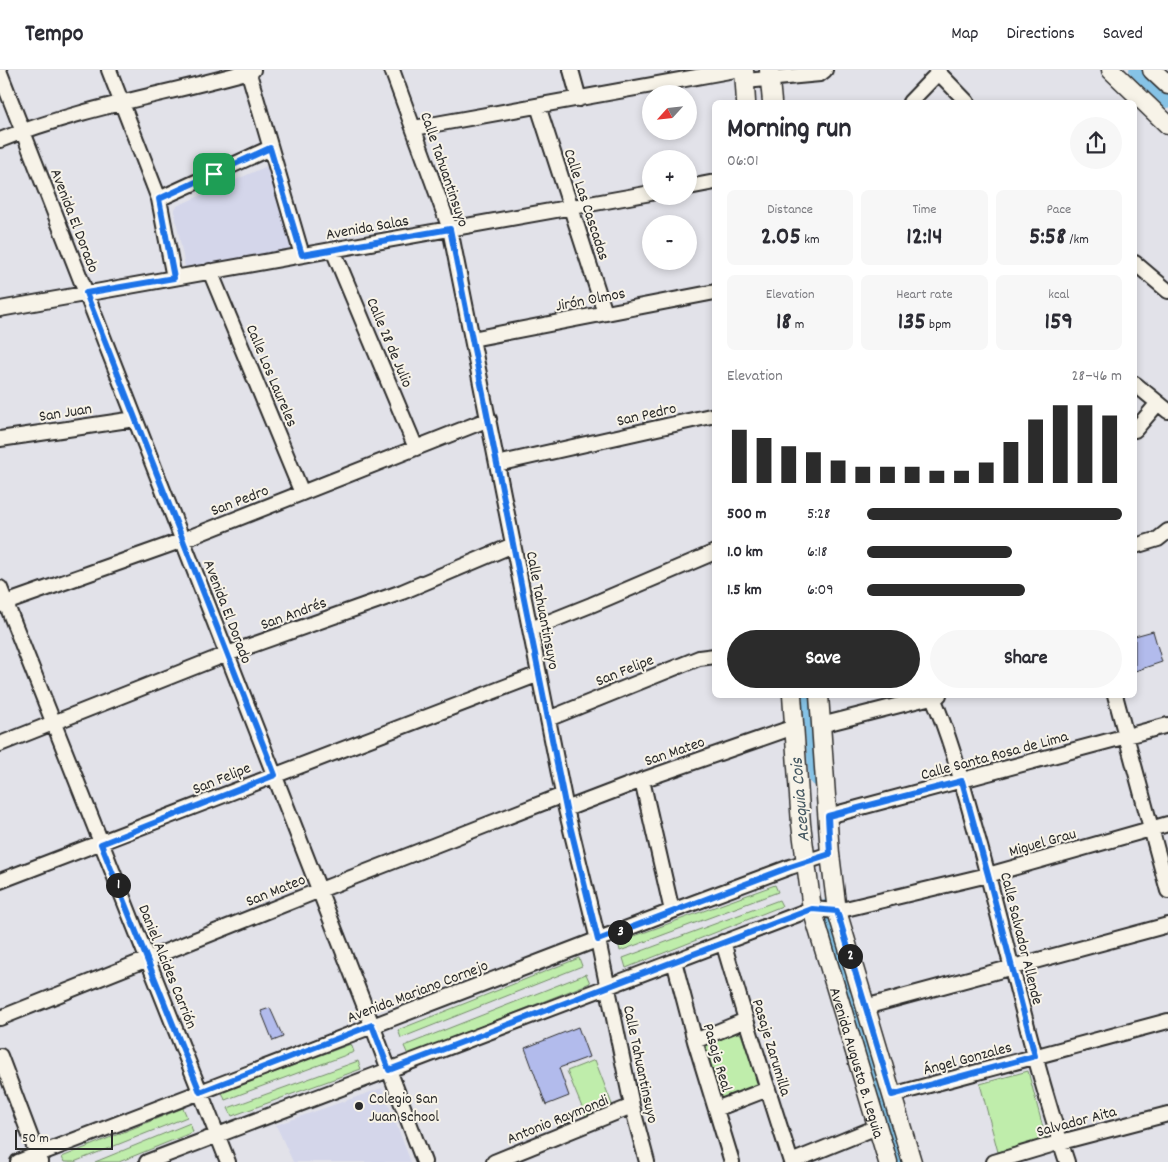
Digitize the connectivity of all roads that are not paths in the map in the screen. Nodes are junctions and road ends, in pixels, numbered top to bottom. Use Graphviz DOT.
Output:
graph roads {
  1 [pos="108,70"];
  2 [pos="250,70"];
  3 [pos="392,70"];
  4 [pos="571,70"];
  5 [pos="825,70"];
  6 [pos="1111,70"];
  7 [pos="1152,70"];
  8 [pos="937,71"];
  9 [pos="0,73"];
  10 [pos="742,75"];
  11 [pos="769,75"];
  12 [pos="1168,85"];
  13 [pos="579,98"];
  14 [pos="746,100"];
  15 [pos="772,100"];
  16 [pos="912,100"];
  17 [pos="966,100"];
  18 [pos="1136,100"];
  19 [pos="1137,101"];
  20 [pos="122,102"];
  21 [pos="538,106"];
  22 [pos="1168,126"];
  23 [pos="414,128"];
  24 [pos="23,130"];
  25 [pos="0,140"];
  26 [pos="270,148"];
  27 [pos="712,182"];
  28 [pos="697,185"];
  29 [pos="642,195"];
  30 [pos="159,199"];
  31 [pos="570,208"];
  32 [pos="450,229"];
  33 [pos="333,250"];
  34 [pos="302,255"];
  35 [pos="1137,270"];
  36 [pos="210,271"];
  37 [pos="174,278"];
  38 [pos="1167,288"];
  39 [pos="86,293"];
  40 [pos="712,293"];
  41 [pos="0,310"];
  42 [pos="605,313"];
  43 [pos="472,339"];
  44 [pos="1137,386"];
  45 [pos="1163,407"];
  46 [pos="712,416"];
  47 [pos="135,418"];
  48 [pos="489,419"];
  49 [pos="1137,428"];
  50 [pos="0,439"];
  51 [pos="416,448"];
  52 [pos="497,464"];
  53 [pos="302,493"];
  54 [pos="1168,531"];
  55 [pos="183,540"];
  56 [pos="513,545"];
  57 [pos="1137,545"];
  58 [pos="712,553"];
  59 [pos="0,588"];
  60 [pos="3,604"];
  61 [pos="530,629"];
  62 [pos="227,654"];
  63 [pos="712,656"];
  64 [pos="539,674"];
  65 [pos="792,698"];
  66 [pos="818,698"];
  67 [pos="927,698"];
  68 [pos="936,698"];
  69 [pos="1116,698"];
  70 [pos="548,719"];
  71 [pos="54,724"];
  72 [pos="821,725"];
  73 [pos="1168,725"];
  74 [pos="794,727"];
  75 [pos="1126,738"];
  76 [pos="0,744"];
  77 [pos="275,775"];
  78 [pos="642,780"];
  79 [pos="962,781"];
  80 [pos="563,795"];
  81 [pos="566,809"];
  82 [pos="828,816"];
  83 [pos="1168,824"];
  84 [pos="1150,828"];
  85 [pos="101,844"];
  86 [pos="830,854"];
  87 [pos="805,862"];
  88 [pos="988,875"];
  89 [pos="0,881"];
  90 [pos="320,890"];
  91 [pos="1168,891"];
  92 [pos="812,909"];
  93 [pos="672,911"];
  94 [pos="836,911"];
  95 [pos="1168,925"];
  96 [pos="598,940"];
  97 [pos="723,942"];
  98 [pos="147,959"];
  99 [pos="674,961"];
  100 [pos="1012,968"];
  101 [pos="607,986"];
  102 [pos="866,1007"];
  103 [pos="0,1018"];
  104 [pos="746,1020"];
  105 [pos="1168,1021"];
  106 [pos="372,1025"];
  107 [pos="695,1041"];
  108 [pos="0,1056"];
  109 [pos="1035,1056"];
  110 [pos="389,1070"];
  111 [pos="768,1089"];
  112 [pos="200,1092"];
  113 [pos="892,1095"];
  114 [pos="632,1106"];
  115 [pos="716,1109"];
  116 [pos="1168,1114"];
  117 [pos="877,1127"];
  118 [pos="217,1134"];
  119 [pos="1060,1142"];
  120 [pos="39,1158"];
  121 [pos="18,1162"];
  122 [pos="147,1162"];
  123 [pos="228,1162"];
  124 [pos="424,1162"];
  125 [pos="494,1162"];
  126 [pos="647,1162"];
  127 [pos="732,1162"];
  128 [pos="791,1162"];
  129 [pos="888,1162"];
  130 [pos="912,1162"];
  131 [pos="994,1162"];
  132 [pos="1067,1162"];
  1 -- 20 [label="street"];
  2 -- 20 [label="street"];
  2 -- 26 [label="street"];
  3 -- 23 [label="street, Calle Tahuantinsuyo"];
  4 -- 13 [label="street"];
  5 -- 11 [label="street"];
  6 -- 18 [label="main road"];
  7 -- 12 [label="main road"];
  8 -- 16 [label="street"];
  8 -- 17 [label="street"];
  9 -- 24 [label="street, Avenida El Dorado"];
  10 -- 11 [label="street"];
  10 -- 13 [label="street"];
  10 -- 14 [label="main road"];
  11 -- 15 [label="main road"];
  13 -- 21 [label="street"];
  19 -- 22 [label="main road"];
  20 -- 24 [label="street"];
  20 -- 30 [label="street"];
  21 -- 23 [label="street"];
  21 -- 31 [label="street, Calle Las Cascadas"];
  23 -- 32 [label="street, Calle Tahuantinsuyo"];
  24 -- 25 [label="street"];
  24 -- 39 [label="street, Avenida El Dorado"];
  26 -- 30 [label="street"];
  26 -- 34 [label="street"];
  27 -- 28 [label="street"];
  29 -- 31 [label="street, Avenida Salas"];
  30 -- 37 [label="street"];
  31 -- 32 [label="street, Avenida Salas"];
  31 -- 42 [label="street, Calle Las Cascadas"];
  32 -- 33 [label="street, Avenida Salas"];
  32 -- 43 [label="street, Calle Tahuantinsuyo"];
  33 -- 34 [label="street, Avenida Salas"];
  33 -- 51 [label="street, Calle 28 de Julio"];
  34 -- 36 [label="street, Avenida Salas"];
  35 -- 38 [label="street"];
  36 -- 37 [label="street, Avenida Salas"];
  36 -- 53 [label="street, Calle Los Laureles"];
  37 -- 39 [label="street, Avenida Salas"];
  39 -- 41 [label="street, Avenida Salas"];
  39 -- 47 [label="street, Avenida El Dorado"];
  40 -- 42 [label="street, Jirón Olmos"];
  42 -- 43 [label="street, Jirón Olmos"];
  43 -- 48 [label="street, Calle Tahuantinsuyo"];
  44 -- 45 [label="street"];
  45 -- 49 [label="street"];
  46 -- 52 [label="street, San Pedro"];
  47 -- 50 [label="street, San Juan"];
  47 -- 55 [label="street, Avenida El Dorado"];
  48 -- 51 [label="street, San Pedro"];
  48 -- 52 [label="street, Calle Tahuantinsuyo"];
  51 -- 53 [label="street, San Pedro"];
  52 -- 56 [label="street, Calle Tahuantinsuyo"];
  53 -- 55 [label="street, San Pedro"];
  54 -- 57 [label="street"];
  55 -- 60 [label="street, San Pedro"];
  55 -- 62 [label="street, Avenida El Dorado"];
  56 -- 61 [label="street, Calle Tahuantinsuyo"];
  56 -- 62 [label="street, San Andrés"];
  58 -- 61 [label="street"];
  59 -- 60 [label="street, Daniel Alcides Carrión"];
  60 -- 71 [label="street, Daniel Alcides Carrión"];
  61 -- 64 [label="street, Calle Tahuantinsuyo"];
  62 -- 71 [label="street, San Andrés"];
  62 -- 77 [label="street, Avenida El Dorado"];
  63 -- 70 [label="street, San Felipe"];
  64 -- 70 [label="street, Calle Tahuantinsuyo"];
  64 -- 77 [label="street, San Felipe"];
  65 -- 74 [label="main road, Avenida Augusto B. Leguia"];
  66 -- 72 [label="main road, Avenida Augusto B. Leguia"];
  67 -- 72 [label="street"];
  68 -- 79 [label="street, Calle Salvador Allende"];
  69 -- 75 [label="street"];
  70 -- 80 [label="street, Calle Tahuantinsuyo"];
  71 -- 76 [label="street, San Andrés"];
  71 -- 85 [label="street, Daniel Alcides Carrión"];
  72 -- 82 [label="main road, Avenida Augusto B. Leguia"];
  73 -- 75 [label="street, Calle Santa Rosa de Lima"];
  74 -- 78 [label="street, San Mateo"];
  74 -- 87 [label="main road, Avenida Augusto B. Leguia"];
  75 -- 79 [label="street, Calle Santa Rosa de Lima"];
  75 -- 84 [label="street"];
  77 -- 85 [label="street, San Felipe"];
  77 -- 90 [label="street, Avenida El Dorado"];
  78 -- 81 [label="street, San Mateo"];
  78 -- 93 [label="street"];
  79 -- 82 [label="street, Calle Santa Rosa de Lima"];
  79 -- 88 [label="street, Calle Salvador Allende"];
  80 -- 81 [label="street, Calle Tahuantinsuyo"];
  80 -- 90 [label="street, San Mateo"];
  81 -- 96 [label="street, Calle Tahuantinsuyo"];
  82 -- 86 [label="main road, Avenida Augusto B. Leguia"];
  83 -- 84 [label="street, Miguel Grau"];
  84 -- 88 [label="street, Miguel Grau"];
  84 -- 91 [label="street"];
  85 -- 89 [label="street, San Felipe"];
  85 -- 98 [label="street, Daniel Alcides Carrión"];
  86 -- 87 [label="street, Avenida Mariano Cornejo"];
  86 -- 94 [label="main road, Avenida Augusto B. Leguia"];
  87 -- 92 [label="main road, Avenida Augusto B. Leguia"];
  87 -- 93 [label="street, Avenida Mariano Cornejo"];
  88 -- 94 [label="street, Miguel Grau"];
  88 -- 100 [label="street, Calle Salvador Allende"];
  90 -- 98 [label="street, San Mateo"];
  90 -- 106 [label="street, Avenida El Dorado"];
  92 -- 94 [label="street"];
  92 -- 97 [label="street"];
  92 -- 117 [label="main road, Avenida Augusto B. Leguia"];
  93 -- 96 [label="street, Avenida Mariano Cornejo"];
  94 -- 102 [label="main road, Avenida Augusto B. Leguia"];
  95 -- 100 [label="street"];
  96 -- 101 [label="street, Calle Tahuantinsuyo"];
  96 -- 106 [label="street, Avenida Mariano Cornejo"];
  97 -- 99 [label="street"];
  97 -- 104 [label="street, Pasaje Zarumilla"];
  98 -- 103 [label="street, San Mateo"];
  98 -- 112 [label="street, Daniel Alcides Carrión"];
  99 -- 101 [label="street"];
  99 -- 107 [label="street, Pasaje Real"];
  100 -- 102 [label="street"];
  100 -- 109 [label="street, Calle Salvador Allende"];
  101 -- 110 [label="street"];
  101 -- 114 [label="street, Calle Tahuantinsuyo"];
  102 -- 113 [label="main road, Avenida Augusto B. Leguia"];
  104 -- 107 [label="street"];
  104 -- 111 [label="street, Pasaje Zarumilla"];
  105 -- 109 [label="street, Ángel Gonzales"];
  106 -- 110 [label="street, Avenida El Dorado"];
  106 -- 112 [label="street, Avenida Mariano Cornejo"];
  107 -- 115 [label="street, Pasaje Real"];
  108 -- 120 [label="street"];
  109 -- 113 [label="street, Ángel Gonzales"];
  109 -- 119 [label="street, Calle Salvador Allende"];
  110 -- 118 [label="street"];
  110 -- 124 [label="street, Avenida El Dorado"];
  111 -- 115 [label="street"];
  111 -- 128 [label="street, Pasaje Zarumilla"];
  112 -- 118 [label="street, Daniel Alcides Carrión"];
  112 -- 120 [label="street, Avenida Mariano Cornejo"];
  113 -- 130 [label="main road, Avenida Augusto B. Leguia"];
  114 -- 125 [label="street, Antonio Raymondi"];
  114 -- 126 [label="street, Calle Tahuantinsuyo"];
  115 -- 127 [label="street, Pasaje Real"];
  116 -- 119 [label="street, Salvador Aita"];
  117 -- 128 [label="street"];
  117 -- 129 [label="main road, Avenida Augusto B. Leguia"];
  118 -- 122 [label="street"];
  118 -- 123 [label="street, Daniel Alcides Carrión"];
  119 -- 131 [label="street, Salvador Aita"];
  119 -- 132 [label="street, Calle Salvador Allende"];
  120 -- 121 [label="street, Avenida Mariano Cornejo"];
}
